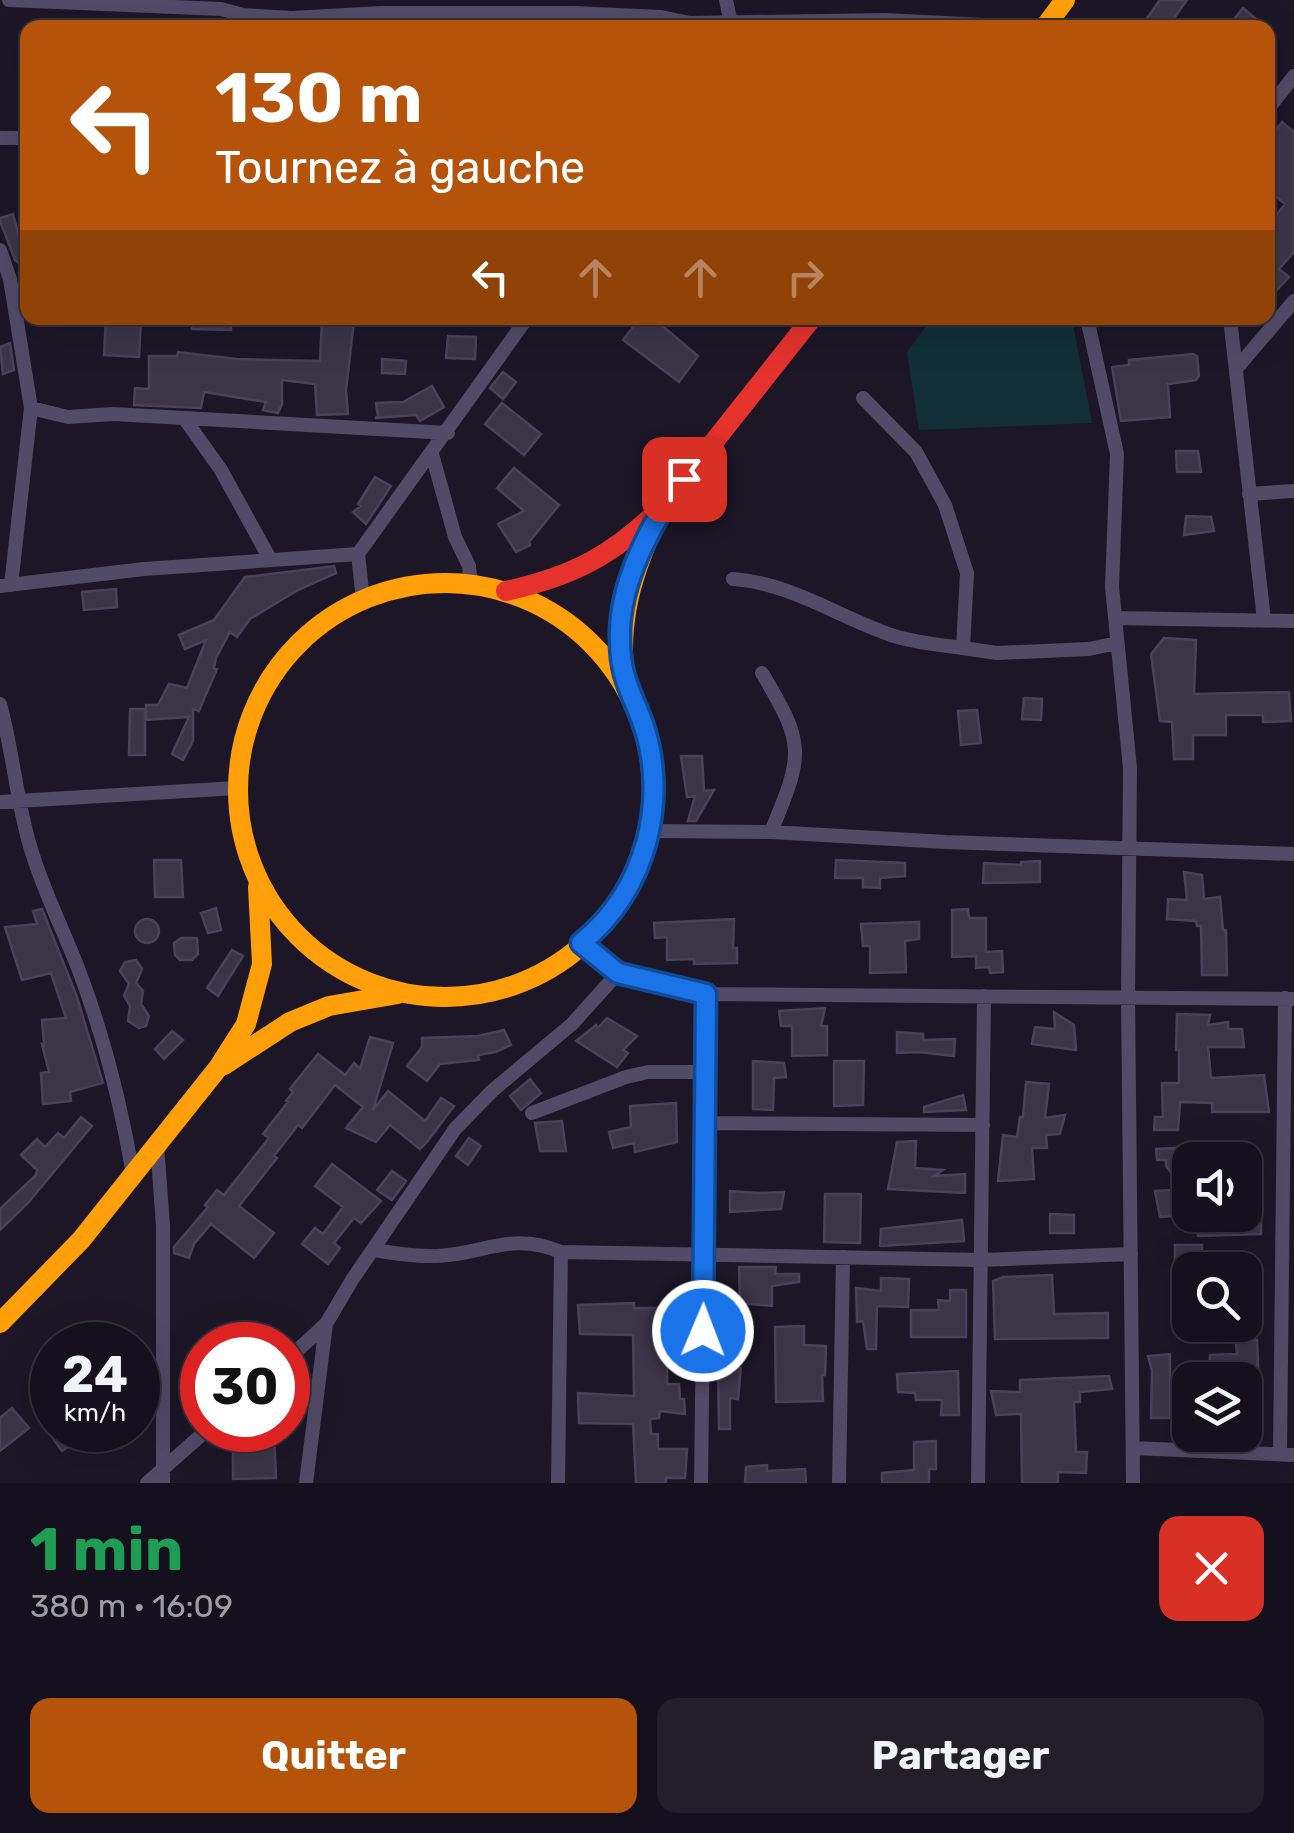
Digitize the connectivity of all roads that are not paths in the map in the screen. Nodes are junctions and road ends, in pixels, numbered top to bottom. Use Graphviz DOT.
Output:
graph roads {
  1 [pos="9,0"];
  2 [pos="1065,0"];
  3 [pos="573,6"];
  4 [pos="242,14"];
  5 [pos="676,20"];
  6 [pos="1049,20"];
  7 [pos="1294,76"];
  8 [pos="1275,100"];
  9 [pos="0,250"];
  10 [pos="10,279"];
  11 [pos="20,280"];
  12 [pos="1294,301"];
  13 [pos="1275,323"];
  14 [pos="522,325"];
  15 [pos="806,325"];
  16 [pos="1089,325"];
  17 [pos="1231,325"];
  18 [pos="1274,325"];
  19 [pos="1236,369"];
  20 [pos="863,398"];
  21 [pos="30,408"];
  22 [pos="184,418"];
  23 [pos="448,433"];
  24 [pos="432,454"];
  25 [pos="1294,491"];
  26 [pos="1249,494"];
  27 [pos="663,506"];
  28 [pos="358,554"];
  29 [pos="270,560"];
  30 [pos="733,579"];
  31 [pos="471,585"];
  32 [pos="6,586"];
  33 [pos="504,592"];
  34 [pos="364,600"];
  35 [pos="1115,618"];
  36 [pos="1264,620"];
  37 [pos="1294,621"];
  38 [pos="1117,642"];
  39 [pos="964,648"];
  40 [pos="762,673"];
  41 [pos="626,687"];
  42 [pos="0,704"];
  43 [pos="237,788"];
  44 [pos="0,802"];
  45 [pos="19,803"];
  46 [pos="650,831"];
  47 [pos="771,832"];
  48 [pos="1130,849"];
  49 [pos="1294,854"];
  50 [pos="258,880"];
  51 [pos="581,943"];
  52 [pos="618,973"];
  53 [pos="404,993"];
  54 [pos="706,994"];
  55 [pos="984,996"];
  56 [pos="1128,997"];
  57 [pos="1290,998"];
  58 [pos="218,1068"];
  59 [pos="706,1072"];
  60 [pos="532,1113"];
  61 [pos="705,1123"];
  62 [pos="982,1125"];
  63 [pos="1288,1130"];
  64 [pos="157,1143"];
  65 [pos="133,1175"];
  66 [pos="373,1250"];
  67 [pos="561,1252"];
  68 [pos="1131,1254"];
  69 [pos="704,1255"];
  70 [pos="843,1258"];
  71 [pos="981,1260"];
  72 [pos="0,1323"];
  73 [pos="326,1324"];
  74 [pos="310,1338"];
  75 [pos="1133,1448"];
  76 [pos="186,1452"];
  77 [pos="1287,1453"];
  78 [pos="164,1476"];
  79 [pos="147,1483"];
  80 [pos="306,1483"];
  81 [pos="558,1483"];
  82 [pos="700,1483"];
  83 [pos="839,1483"];
  84 [pos="978,1483"];
  85 [pos="1132,1483"];
  1 -- 4 [label="street"];
  2 -- 6 [label="street"];
  3 -- 4 [label="street"];
  3 -- 5 [label="street"];
  7 -- 8 [label="street"];
  9 -- 10 [label="street"];
  10 -- 11 [label="street"];
  10 -- 21 [label="street"];
  12 -- 13 [label="street"];
  14 -- 23 [label="street"];
  15 -- 27 [label="street"];
  16 -- 35 [label="street"];
  17 -- 19 [label="street"];
  18 -- 19 [label="street"];
  19 -- 26 [label="street"];
  20 -- 39 [label="street"];
  21 -- 22 [label="street"];
  21 -- 32 [label="street"];
  22 -- 23 [label="street"];
  22 -- 29 [label="street"];
  23 -- 24 [label="street"];
  24 -- 28 [label="street"];
  24 -- 31 [label="street"];
  25 -- 26 [label="street"];
  26 -- 36 [label="street"];
  27 -- 33 [label="street"];
  27 -- 41 [label="street"];
  28 -- 29 [label="street"];
  28 -- 34 [label="street"];
  29 -- 32 [label="street"];
  30 -- 39 [label="street"];
  31 -- 33 [label="street"];
  31 -- 34 [label="street"];
  33 -- 41 [label="street"];
  34 -- 43 [label="street"];
  35 -- 36 [label="street"];
  35 -- 38 [label="street"];
  36 -- 37 [label="street"];
  38 -- 39 [label="street"];
  38 -- 48 [label="street"];
  40 -- 47 [label="street"];
  41 -- 46 [label="street"];
  42 -- 45 [label="street"];
  43 -- 45 [label="street"];
  43 -- 50 [label="street"];
  44 -- 45 [label="street"];
  45 -- 65 [label="street"];
  46 -- 47 [label="street"];
  46 -- 51 [label="street"];
  47 -- 48 [label="street"];
  48 -- 49 [label="street"];
  48 -- 56 [label="street"];
  50 -- 53 [label="street"];
  50 -- 58 [label="street"];
  51 -- 52 [label="street"];
  51 -- 53 [label="street"];
  52 -- 54 [label="street"];
  52 -- 66 [label="street"];
  53 -- 58 [label="street"];
  54 -- 55 [label="street"];
  54 -- 59 [label="street"];
  55 -- 56 [label="street"];
  55 -- 62 [label="street"];
  56 -- 57 [label="street"];
  56 -- 68 [label="street"];
  57 -- 63 [label="street"];
  58 -- 64 [label="street"];
  59 -- 60 [label="street"];
  59 -- 61 [label="street"];
  61 -- 62 [label="street"];
  61 -- 69 [label="street"];
  62 -- 71 [label="street"];
  63 -- 77 [label="street"];
  64 -- 65 [label="street"];
  64 -- 78 [label="street"];
  65 -- 72 [label="street"];
  66 -- 67 [label="street"];
  66 -- 73 [label="street"];
  67 -- 69 [label="street"];
  67 -- 81 [label="street"];
  68 -- 71 [label="street"];
  68 -- 75 [label="street"];
  69 -- 70 [label="street"];
  69 -- 82 [label="street"];
  70 -- 71 [label="street"];
  70 -- 83 [label="street"];
  71 -- 84 [label="street"];
  73 -- 74 [label="street"];
  73 -- 80 [label="street"];
  75 -- 77 [label="street"];
  75 -- 85 [label="street"];
  76 -- 78 [label="street"];
  78 -- 79 [label="street"];
}
